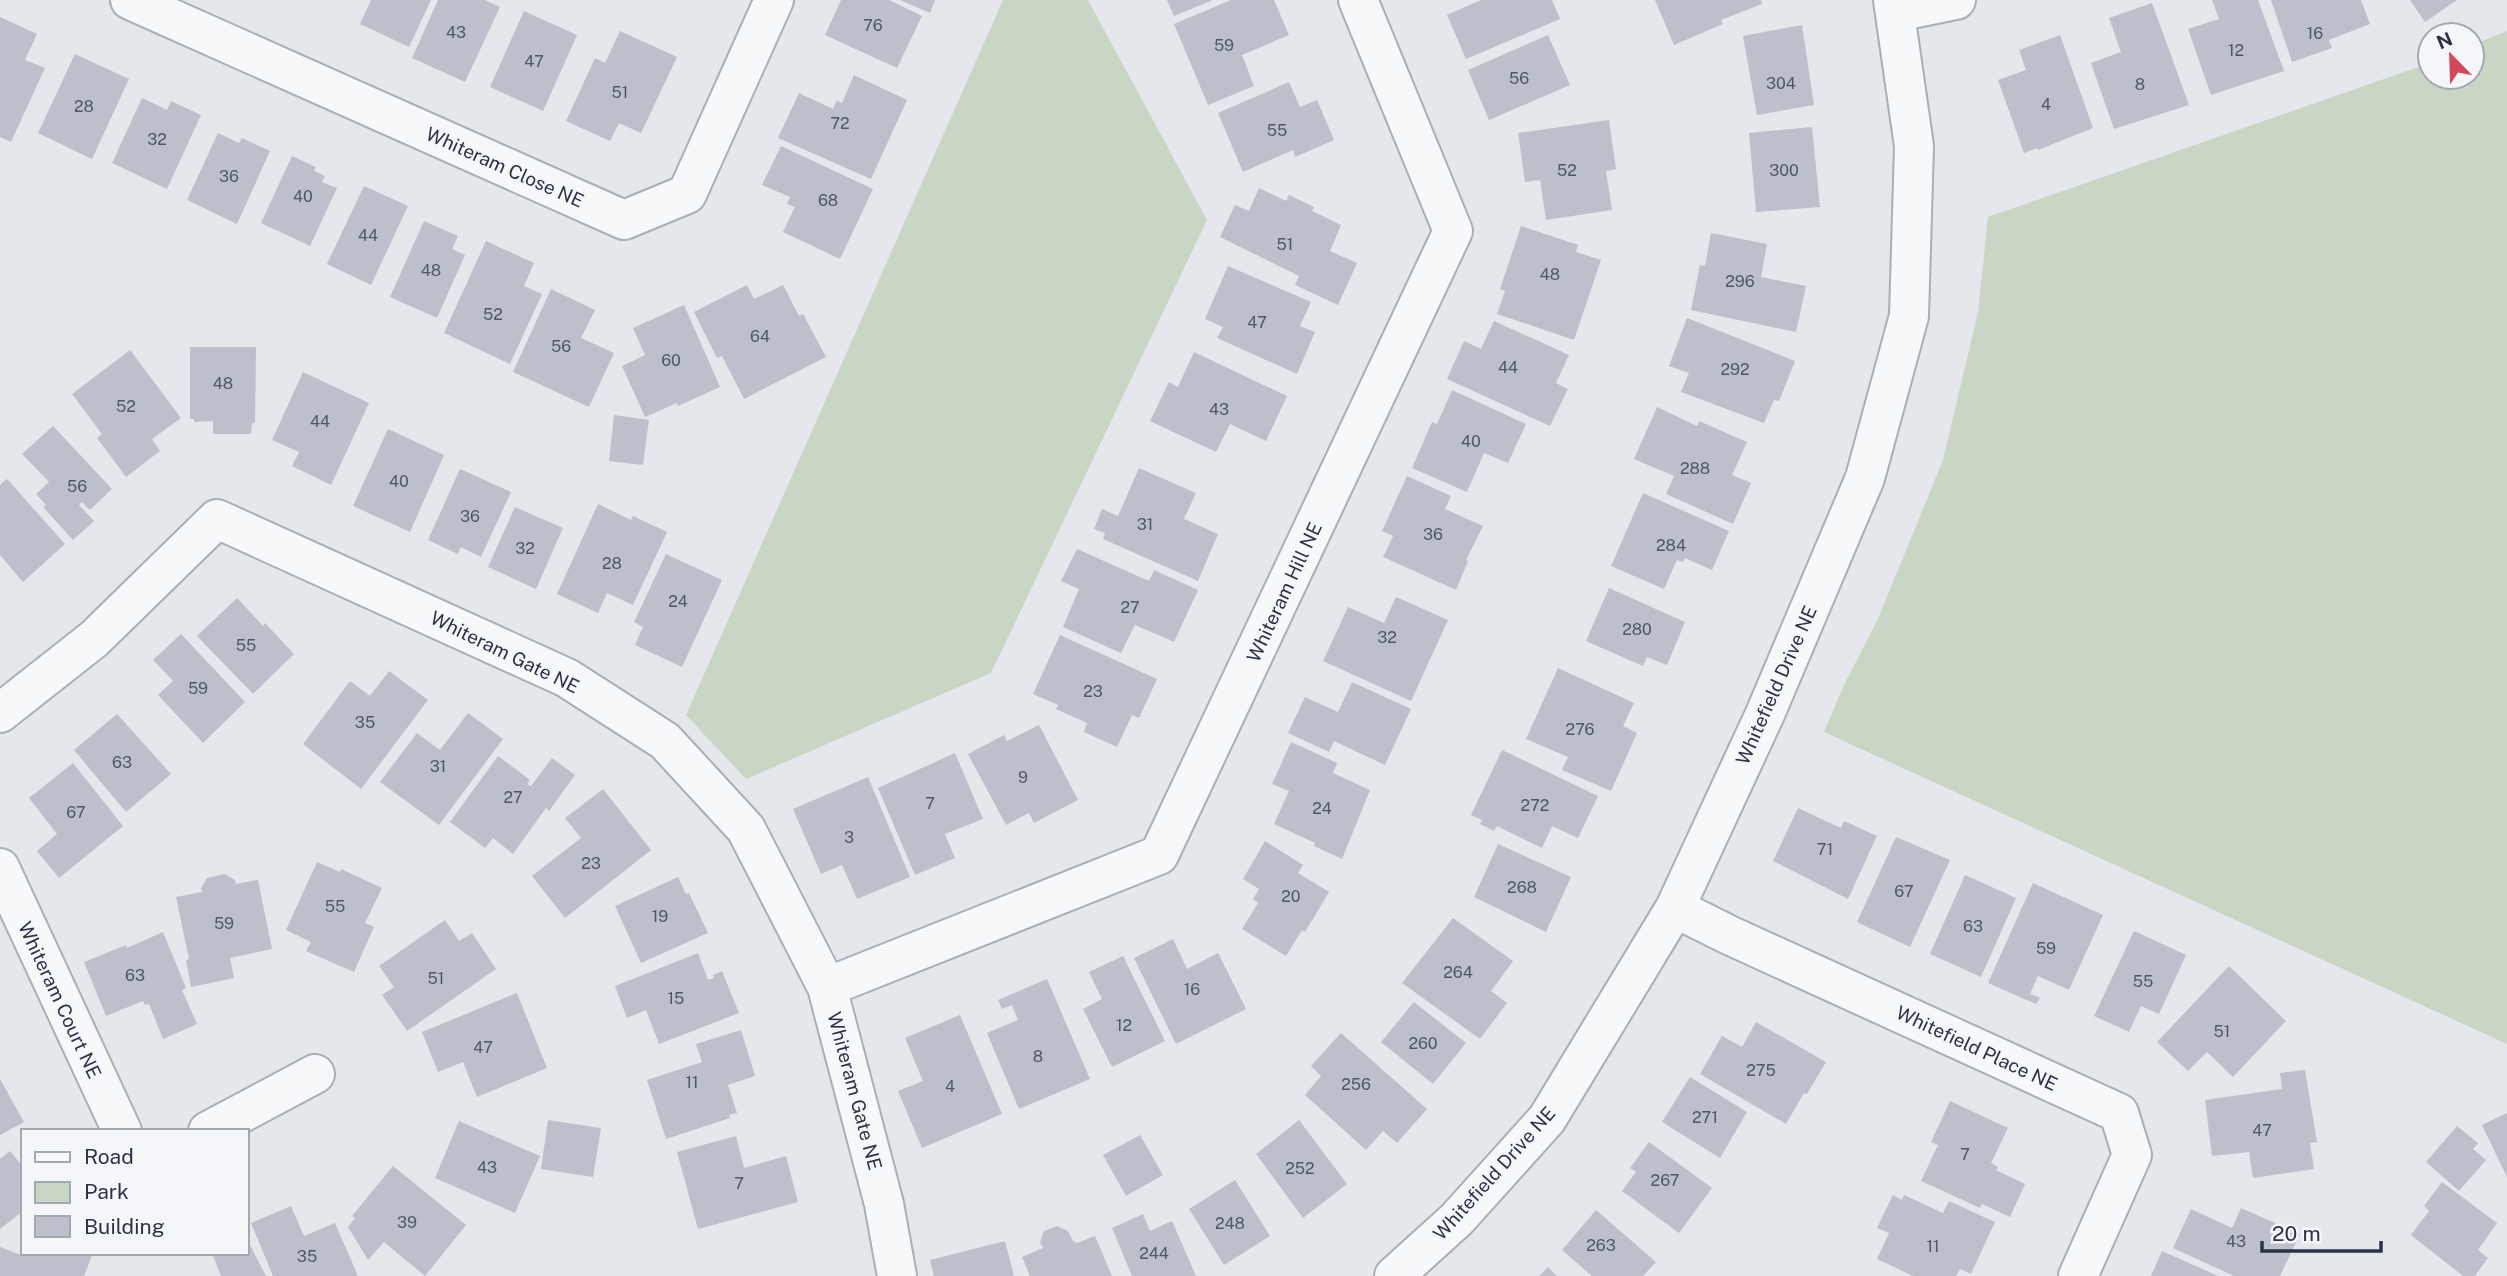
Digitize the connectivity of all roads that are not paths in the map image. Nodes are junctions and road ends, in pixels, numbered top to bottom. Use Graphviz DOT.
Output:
graph roads {
  1 [pos="130,0"];
  2 [pos="774,0"];
  3 [pos="1358,0"];
  4 [pos="1956,0"];
  5 [pos="1895,6"];
  6 [pos="0,713"];
  7 [pos="0,868"];
  8 [pos="1675,908"];
  9 [pos="827,987"];
  10 [pos="315,1074"];
  11 [pos="119,1129"];
  12 [pos="212,1129"];
  13 [pos="897,1276"];
  14 [pos="1394,1276"];
  15 [pos="2078,1276"];
  1 -- 2 [label="street, Whiteram Close NE"];
  3 -- 9 [label="street, Whiteram Hill NE"];
  4 -- 5 [label="street"];
  5 -- 8 [label="street, Whitefield Drive NE"];
  6 -- 9 [label="street, Whiteram Gate NE"];
  7 -- 11 [label="street, Whiteram Court NE"];
  8 -- 14 [label="street, Whitefield Drive NE"];
  8 -- 15 [label="street, Whitefield Place NE"];
  9 -- 13 [label="street, Whiteram Gate NE"];
  10 -- 12 [label="street"];
}
